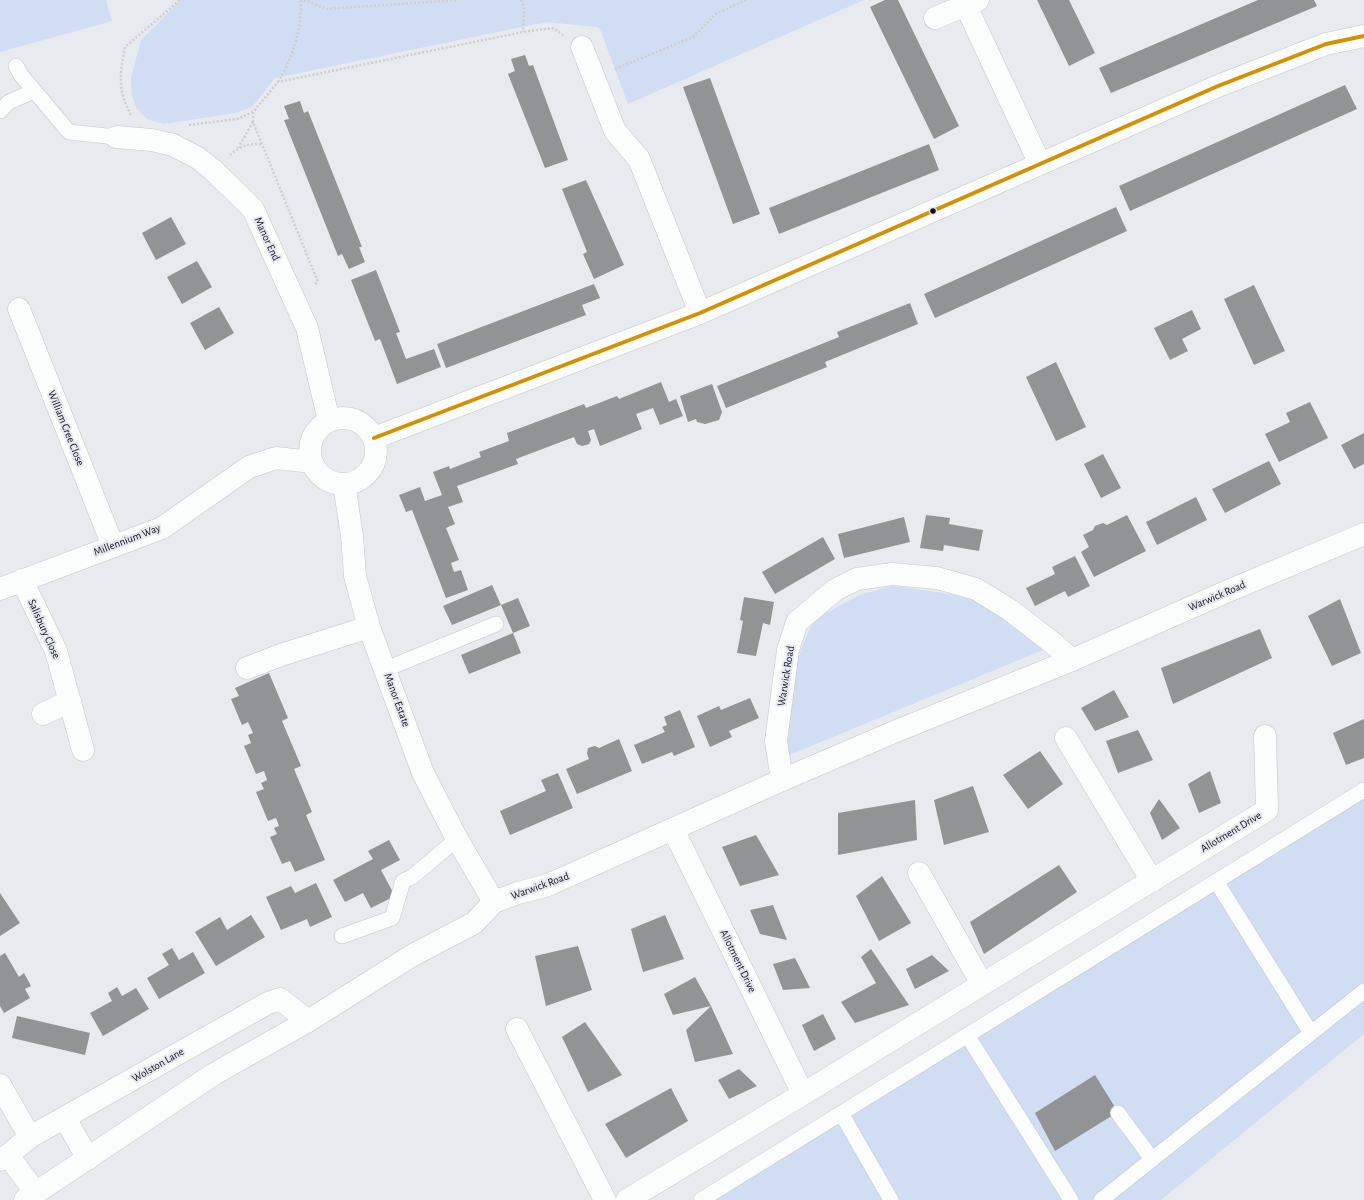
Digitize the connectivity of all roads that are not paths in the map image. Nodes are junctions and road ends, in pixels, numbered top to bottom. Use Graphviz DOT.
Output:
graph roads {
  1 [pos="972,3"];
  2 [pos="935,18"];
  3 [pos="1364,36"];
  4 [pos="582,47"];
  5 [pos="16,66"];
  6 [pos="34,91"];
  7 [pos="0,111"];
  8 [pos="116,137"];
  9 [pos="1040,164"];
  10 [pos="19,309"];
  11 [pos="700,313"];
  12 [pos="329,421"];
  13 [pos="374,438"];
  14 [pos="312,462"];
  15 [pos="344,484"];
  16 [pos="1364,534"];
  17 [pos="113,546"];
  18 [pos="22,580"];
  19 [pos="0,589"];
  20 [pos="496,624"];
  21 [pos="370,627"];
  22 [pos="1072,660"];
  23 [pos="247,668"];
  24 [pos="386,669"];
  25 [pos="70,701"];
  26 [pos="43,714"];
  27 [pos="1265,736"];
  28 [pos="1066,738"];
  29 [pos="82,750"];
  30 [pos="782,780"];
  31 [pos="1364,790"];
  32 [pos="673,829"];
  33 [pos="457,839"];
  34 [pos="919,873"];
  35 [pos="1152,880"];
  36 [pos="1216,881"];
  37 [pos="494,902"];
  38 [pos="342,936"];
  39 [pos="982,984"];
  40 [pos="1364,991"];
  41 [pos="308,1021"];
  42 [pos="517,1029"];
  43 [pos="1311,1033"];
  44 [pos="967,1035"];
  45 [pos="0,1085"];
  46 [pos="803,1094"];
  47 [pos="841,1113"];
  48 [pos="1118,1113"];
  49 [pos="65,1118"];
  50 [pos="30,1137"];
  51 [pos="4,1158"];
  52 [pos="88,1159"];
  53 [pos="1152,1159"];
  54 [pos="30,1196"];
  55 [pos="605,1200"];
  56 [pos="627,1200"];
  57 [pos="701,1200"];
  58 [pos="891,1200"];
  59 [pos="1071,1200"];
  60 [pos="1101,1200"];
  1 -- 2 [label="street"];
  1 -- 9 [label="street"];
  3 -- 9 [label="street"];
  4 -- 11 [label="street"];
  5 -- 6 [label="lane"];
  6 -- 7 [label="lane"];
  6 -- 8 [label="lane"];
  8 -- 12 [label="street, Manor End"];
  9 -- 11 [label="street"];
  10 -- 17 [label="street, William Cree Close"];
  11 -- 13 [label="street"];
  12 -- 13 [label="street"];
  12 -- 14 [label="street"];
  13 -- 15 [label="street"];
  14 -- 15 [label="street"];
  14 -- 17 [label="street, Millennium Way"];
  15 -- 21 [label="street, Manor Estate"];
  16 -- 22 [label="street, Warwick Road"];
  17 -- 18 [label="street, Millennium Way"];
  18 -- 19 [label="street, Millennium Way"];
  18 -- 25 [label="street, Salisbury Close"];
  20 -- 24 [label="lane"];
  21 -- 23 [label="street"];
  21 -- 24 [label="street, Manor Estate"];
  22 -- 30 [label="street, Warwick Road"];
  22 -- 30 [label="street, Warwick Road"];
  24 -- 33 [label="street, Manor Estate"];
  25 -- 26 [label="street"];
  25 -- 29 [label="street, Salisbury Close"];
  27 -- 35 [label="street, Allotment Drive"];
  28 -- 35 [label="street"];
  30 -- 32 [label="street, Warwick Road"];
  31 -- 36 [label="lane"];
  32 -- 37 [label="street, Warwick Road"];
  32 -- 46 [label="street, Allotment Drive"];
  33 -- 37 [label="street, Manor Estate"];
  33 -- 38 [label="lane"];
  34 -- 39 [label="street"];
  35 -- 39 [label="street, Allotment Drive"];
  36 -- 43 [label="lane"];
  36 -- 44 [label="lane"];
  37 -- 41 [label="street, Wolston Lane"];
  39 -- 46 [label="street, Allotment Drive"];
  40 -- 43 [label="lane"];
  41 -- 49 [label="street, Wolston Lane"];
  41 -- 52 [label="street, Wolston Lane"];
  42 -- 55 [label="street"];
  43 -- 53 [label="lane"];
  44 -- 47 [label="lane"];
  44 -- 59 [label="lane"];
  45 -- 50 [label="street"];
  46 -- 56 [label="street, Allotment Drive"];
  47 -- 57 [label="lane"];
  47 -- 58 [label="lane"];
  48 -- 53 [label="lane"];
  49 -- 50 [label="street, Wolston Lane"];
  49 -- 52 [label="street"];
  50 -- 51 [label="street, Wolston Lane"];
  51 -- 54 [label="street, Wolston Lane"];
  52 -- 54 [label="street, Wolston Lane"];
  53 -- 60 [label="lane"];
}
